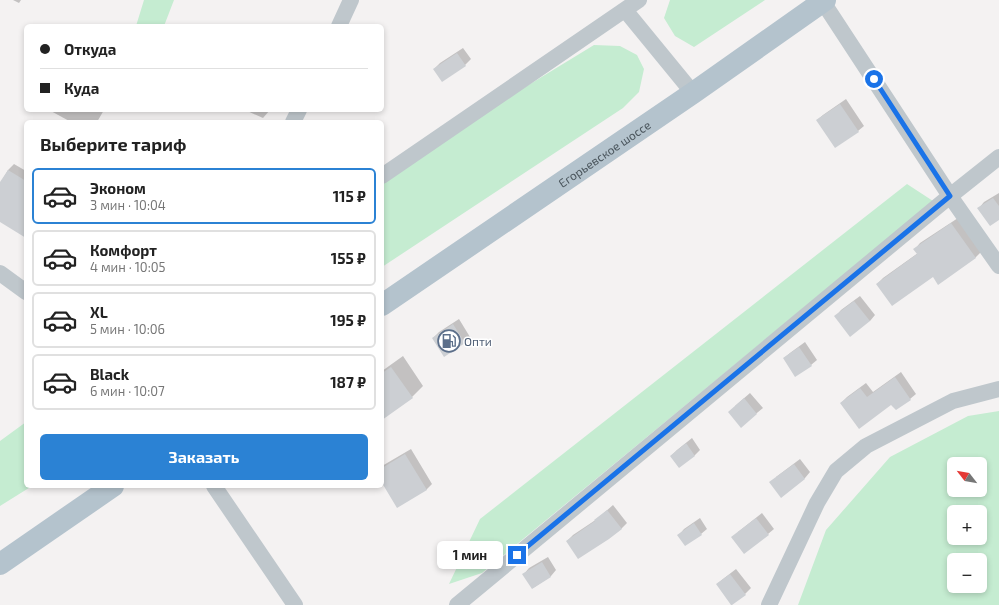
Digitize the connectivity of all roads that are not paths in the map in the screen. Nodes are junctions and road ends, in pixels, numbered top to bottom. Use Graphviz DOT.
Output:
graph roads {
  1 [pos="351,0"];
  2 [pos="639,0"];
  3 [pos="824,1"];
  4 [pos="625,10"];
  5 [pos="340,24"];
  6 [pos="693,93"];
  7 [pos="999,157"];
  8 [pos="384,175"];
  9 [pos="950,196"];
  10 [pos="999,266"];
  11 [pos="0,273"];
  12 [pos="24,291"];
  13 [pos="384,304"];
  14 [pos="999,389"];
  15 [pos="110,488"];
  16 [pos="215,488"];
  17 [pos="0,564"];
  18 [pos="295,605"];
  19 [pos="457,605"];
  20 [pos="769,605"];
  1 -- 5 [label="street"];
  2 -- 4 [label="street"];
  3 -- 6 [label="main road, Егорьевское шоссе"];
  3 -- 9 [label="street"];
  4 -- 6 [label="street"];
  4 -- 8 [label="street"];
  6 -- 13 [label="main road, Егорьевское шоссе"];
  7 -- 9 [label="street"];
  9 -- 10 [label="street"];
  9 -- 19 [label="street"];
  11 -- 12 [label="street"];
  14 -- 20 [label="street"];
  15 -- 17 [label="main road"];
  16 -- 18 [label="street"];
}
